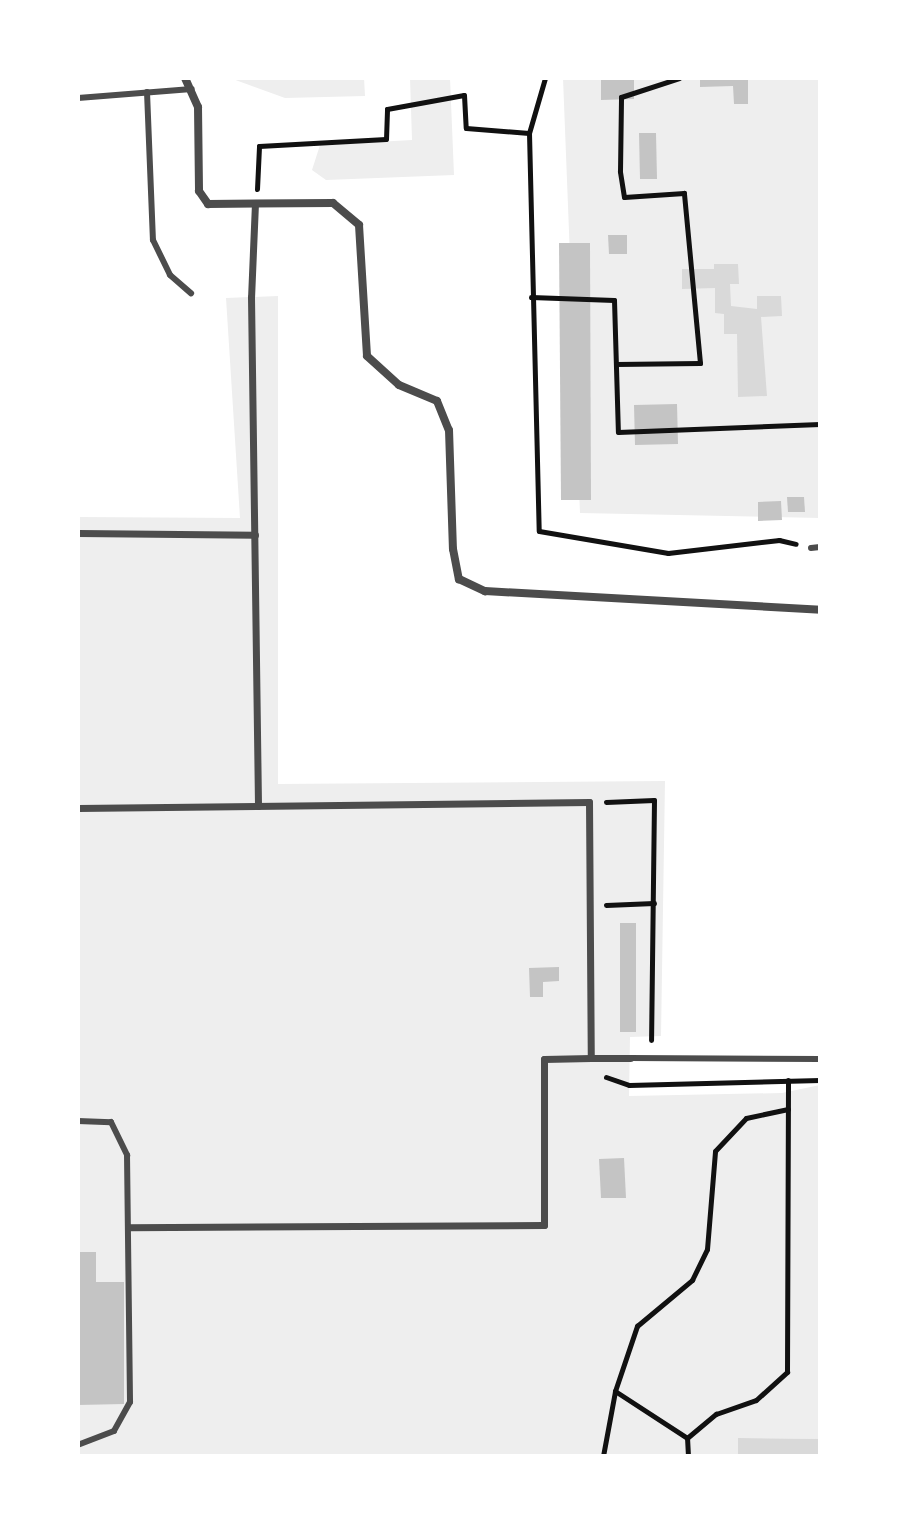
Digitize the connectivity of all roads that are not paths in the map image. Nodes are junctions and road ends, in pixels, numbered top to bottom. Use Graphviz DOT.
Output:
graph roads {
  1 [pos="185,78"];
  2 [pos="192,89"];
  3 [pos="147,92"];
  4 [pos="78,98"];
  5 [pos="255,203"];
  6 [pos="191,293"];
  7 [pos="78,533"];
  8 [pos="255,535"];
  9 [pos="820,547"];
  10 [pos="811,548"];
  11 [pos="820,610"];
  12 [pos="258,806"];
  13 [pos="78,808"];
  14 [pos="591,1058"];
  15 [pos="630,1058"];
  16 [pos="820,1059"];
  17 [pos="78,1121"];
  18 [pos="129,1227"];
  19 [pos="78,1445"];
  1 -- 2 [label="street"];
  2 -- 3 [label="lane"];
  2 -- 5 [label="street"];
  3 -- 4 [label="lane"];
  3 -- 6 [label="lane"];
  5 -- 8 [label="street"];
  5 -- 11 [label="street"];
  7 -- 8 [label="street"];
  8 -- 12 [label="street"];
  9 -- 10 [label="lane"];
  12 -- 13 [label="street"];
  12 -- 14 [label="street"];
  14 -- 15 [label="street"];
  14 -- 18 [label="street"];
  15 -- 16 [label="lane"];
  17 -- 18 [label="lane"];
  18 -- 19 [label="lane"];
}
